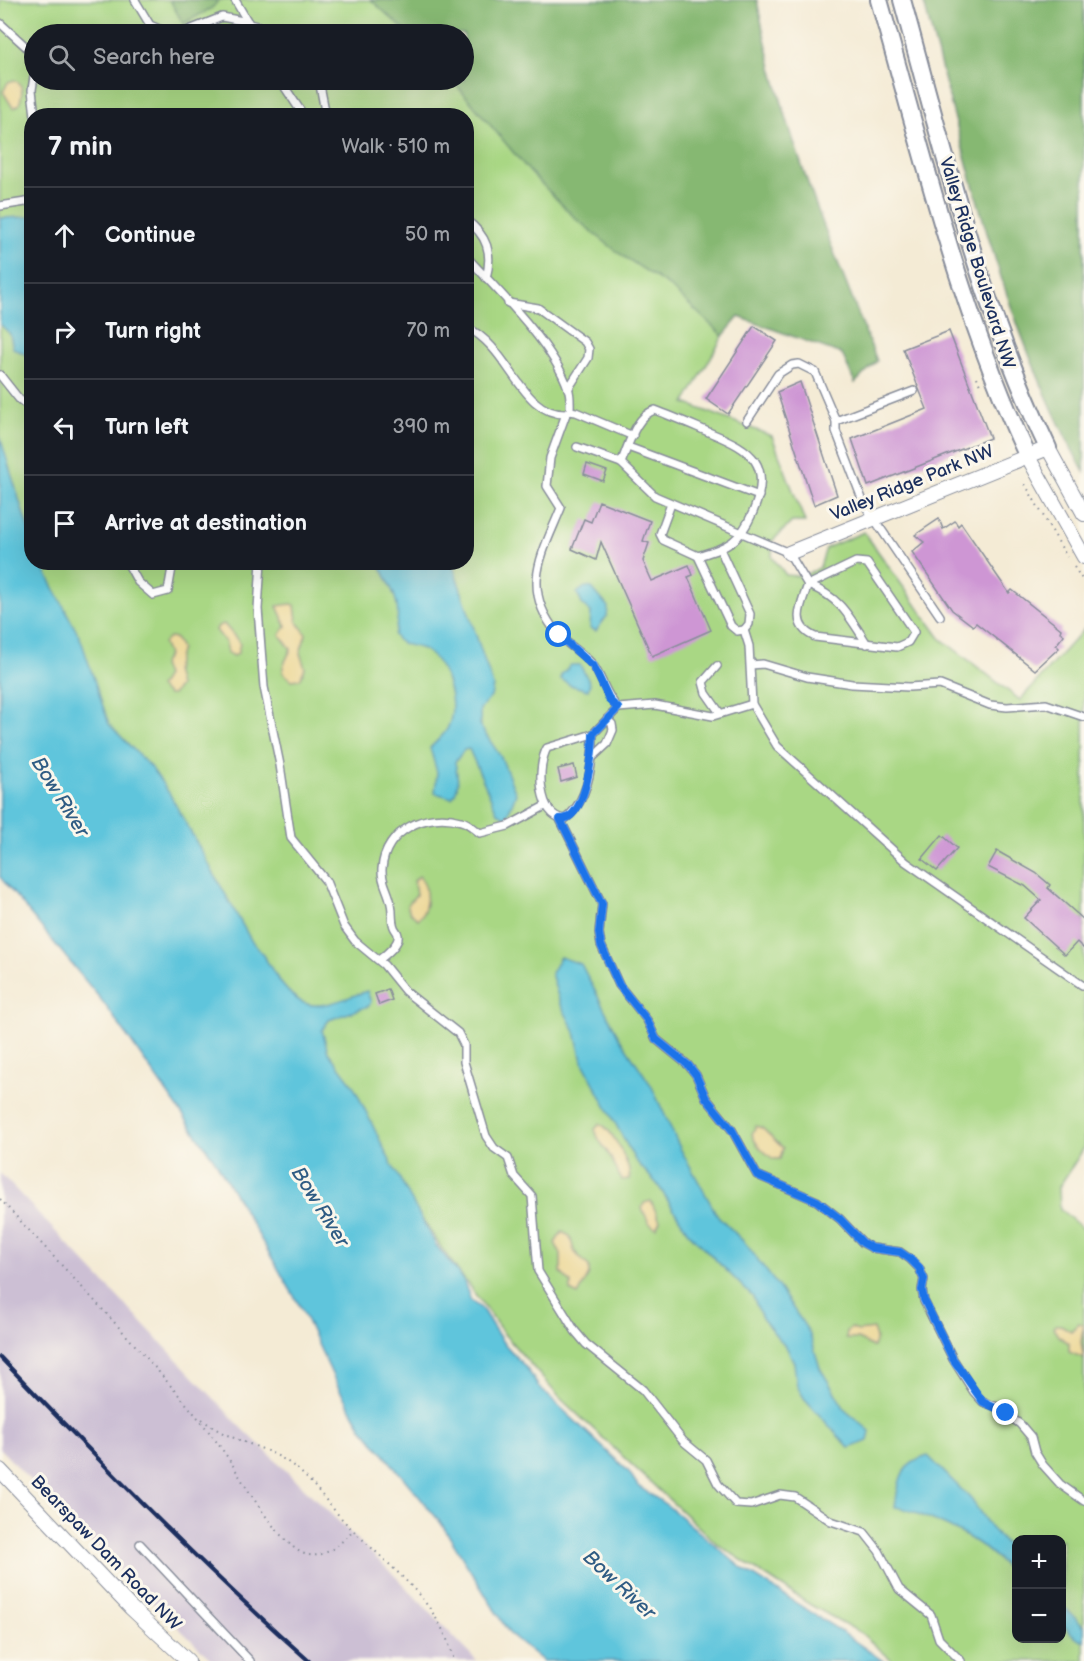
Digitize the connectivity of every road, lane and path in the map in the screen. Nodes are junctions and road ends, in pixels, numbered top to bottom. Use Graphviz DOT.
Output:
graph roads {
  1 [pos="135,0"];
  2 [pos="235,0"];
  3 [pos="879,0"];
  4 [pos="902,0"];
  5 [pos="249,23"];
  6 [pos="0,24"];
  7 [pos="149,24"];
  8 [pos="204,24"];
  9 [pos="253,24"];
  10 [pos="24,45"];
  11 [pos="32,90"];
  12 [pos="287,90"];
  13 [pos="321,90"];
  14 [pos="34,108"];
  15 [pos="299,108"];
  16 [pos="324,108"];
  17 [pos="24,202"];
  18 [pos="0,206"];
  19 [pos="474,228"];
  20 [pos="474,265"];
  21 [pos="486,278"];
  22 [pos="508,303"];
  23 [pos="474,330"];
  24 [pos="0,375"];
  25 [pos="568,389"];
  26 [pos="914,391"];
  27 [pos="24,403"];
  28 [pos="568,413"];
  29 [pos="747,421"];
  30 [pos="836,421"];
  31 [pos="633,436"];
  32 [pos="577,447"];
  33 [pos="628,447"];
  34 [pos="1048,448"];
  35 [pos="1028,457"];
  36 [pos="621,463"];
  37 [pos="1025,484"];
  38 [pos="759,496"];
  39 [pos="671,504"];
  40 [pos="1084,514"];
  41 [pos="873,518"];
  42 [pos="743,534"];
  43 [pos="720,549"];
  44 [pos="789,553"];
  45 [pos="698,556"];
  46 [pos="1084,557"];
  47 [pos="131,570"];
  48 [pos="172,570"];
  49 [pos="260,570"];
  50 [pos="1084,582"];
  51 [pos="808,585"];
  52 [pos="940,616"];
  53 [pos="744,630"];
  54 [pos="867,644"];
  55 [pos="751,665"];
  56 [pos="717,666"];
  57 [pos="752,704"];
  58 [pos="618,708"];
  59 [pos="720,713"];
  60 [pos="1084,717"];
  61 [pos="608,719"];
  62 [pos="593,734"];
  63 [pos="593,757"];
  64 [pos="545,806"];
  65 [pos="560,819"];
  66 [pos="380,960"];
  67 [pos="1082,985"];
  68 [pos="0,1199"];
  69 [pos="195,1413"];
  70 [pos="0,1470"];
  71 [pos="1084,1502"];
  72 [pos="352,1530"];
  73 [pos="140,1544"];
  74 [pos="188,1661"];
  75 [pos="250,1661"];
  76 [pos="454,1661"];
  77 [pos="961,1661"];
  1 -- 7 [label="lane"];
  2 -- 5 [label="lane"];
  3 -- 35 [label="street, Valley Ridge Boulevard NW"];
  4 -- 34 [label="street, Valley Ridge Boulevard NW"];
  5 -- 8 [label="lane"];
  5 -- 9 [label="lane"];
  6 -- 10 [label="lane"];
  11 -- 14 [label="lane"];
  12 -- 15 [label="lane"];
  13 -- 16 [label="lane"];
  17 -- 18 [label="lane"];
  19 -- 21 [label="lane"];
  20 -- 21 [label="lane"];
  21 -- 22 [label="lane"];
  22 -- 25 [label="lane"];
  22 -- 25 [label="lane"];
  23 -- 28 [label="lane"];
  24 -- 27 [label="lane"];
  25 -- 28 [label="lane"];
  26 -- 30 [label="lane"];
  28 -- 31 [label="lane"];
  28 -- 58 [label="lane"];
  29 -- 30 [label="lane"];
  30 -- 41 [label="lane"];
  31 -- 33 [label="lane"];
  31 -- 38 [label="lane"];
  32 -- 36 [label="lane"];
  33 -- 36 [label="lane"];
  33 -- 38 [label="lane"];
  34 -- 35 [label="street, Valley Ridge Park NW"];
  34 -- 40 [label="street, Valley Ridge Boulevard NW"];
  35 -- 41 [label="street, Valley Ridge Park NW"];
  35 -- 46 [label="street, Valley Ridge Boulevard NW"];
  36 -- 39 [label="lane"];
  37 -- 50 [label="path"];
  38 -- 42 [label="lane"];
  39 -- 42 [label="lane"];
  39 -- 45 [label="lane"];
  41 -- 44 [label="street, Valley Ridge Park NW"];
  41 -- 52 [label="lane"];
  42 -- 43 [label="lane"];
  42 -- 44 [label="lane"];
  43 -- 45 [label="lane"];
  43 -- 53 [label="lane"];
  44 -- 51 [label="lane"];
  45 -- 53 [label="lane"];
  47 -- 48 [label="lane"];
  49 -- 66 [label="lane"];
  51 -- 54 [label="lane"];
  51 -- 54 [label="lane"];
  51 -- 54 [label="lane"];
  53 -- 55 [label="lane"];
  55 -- 57 [label="lane"];
  55 -- 60 [label="lane"];
  56 -- 59 [label="lane"];
  57 -- 59 [label="lane"];
  57 -- 67 [label="lane"];
  58 -- 59 [label="lane"];
  58 -- 61 [label="lane"];
  61 -- 62 [label="lane"];
  61 -- 63 [label="lane"];
  62 -- 63 [label="lane"];
  62 -- 64 [label="lane"];
  63 -- 65 [label="lane"];
  64 -- 65 [label="lane"];
  64 -- 66 [label="lane"];
  65 -- 71 [label="lane"];
  66 -- 77 [label="lane"];
  68 -- 69 [label="path"];
  69 -- 72 [label="path"];
  69 -- 72 [label="path"];
  70 -- 74 [label="street, Bearspaw Dam Road NW"];
  72 -- 76 [label="path"];
  73 -- 75 [label="lane"];
}
